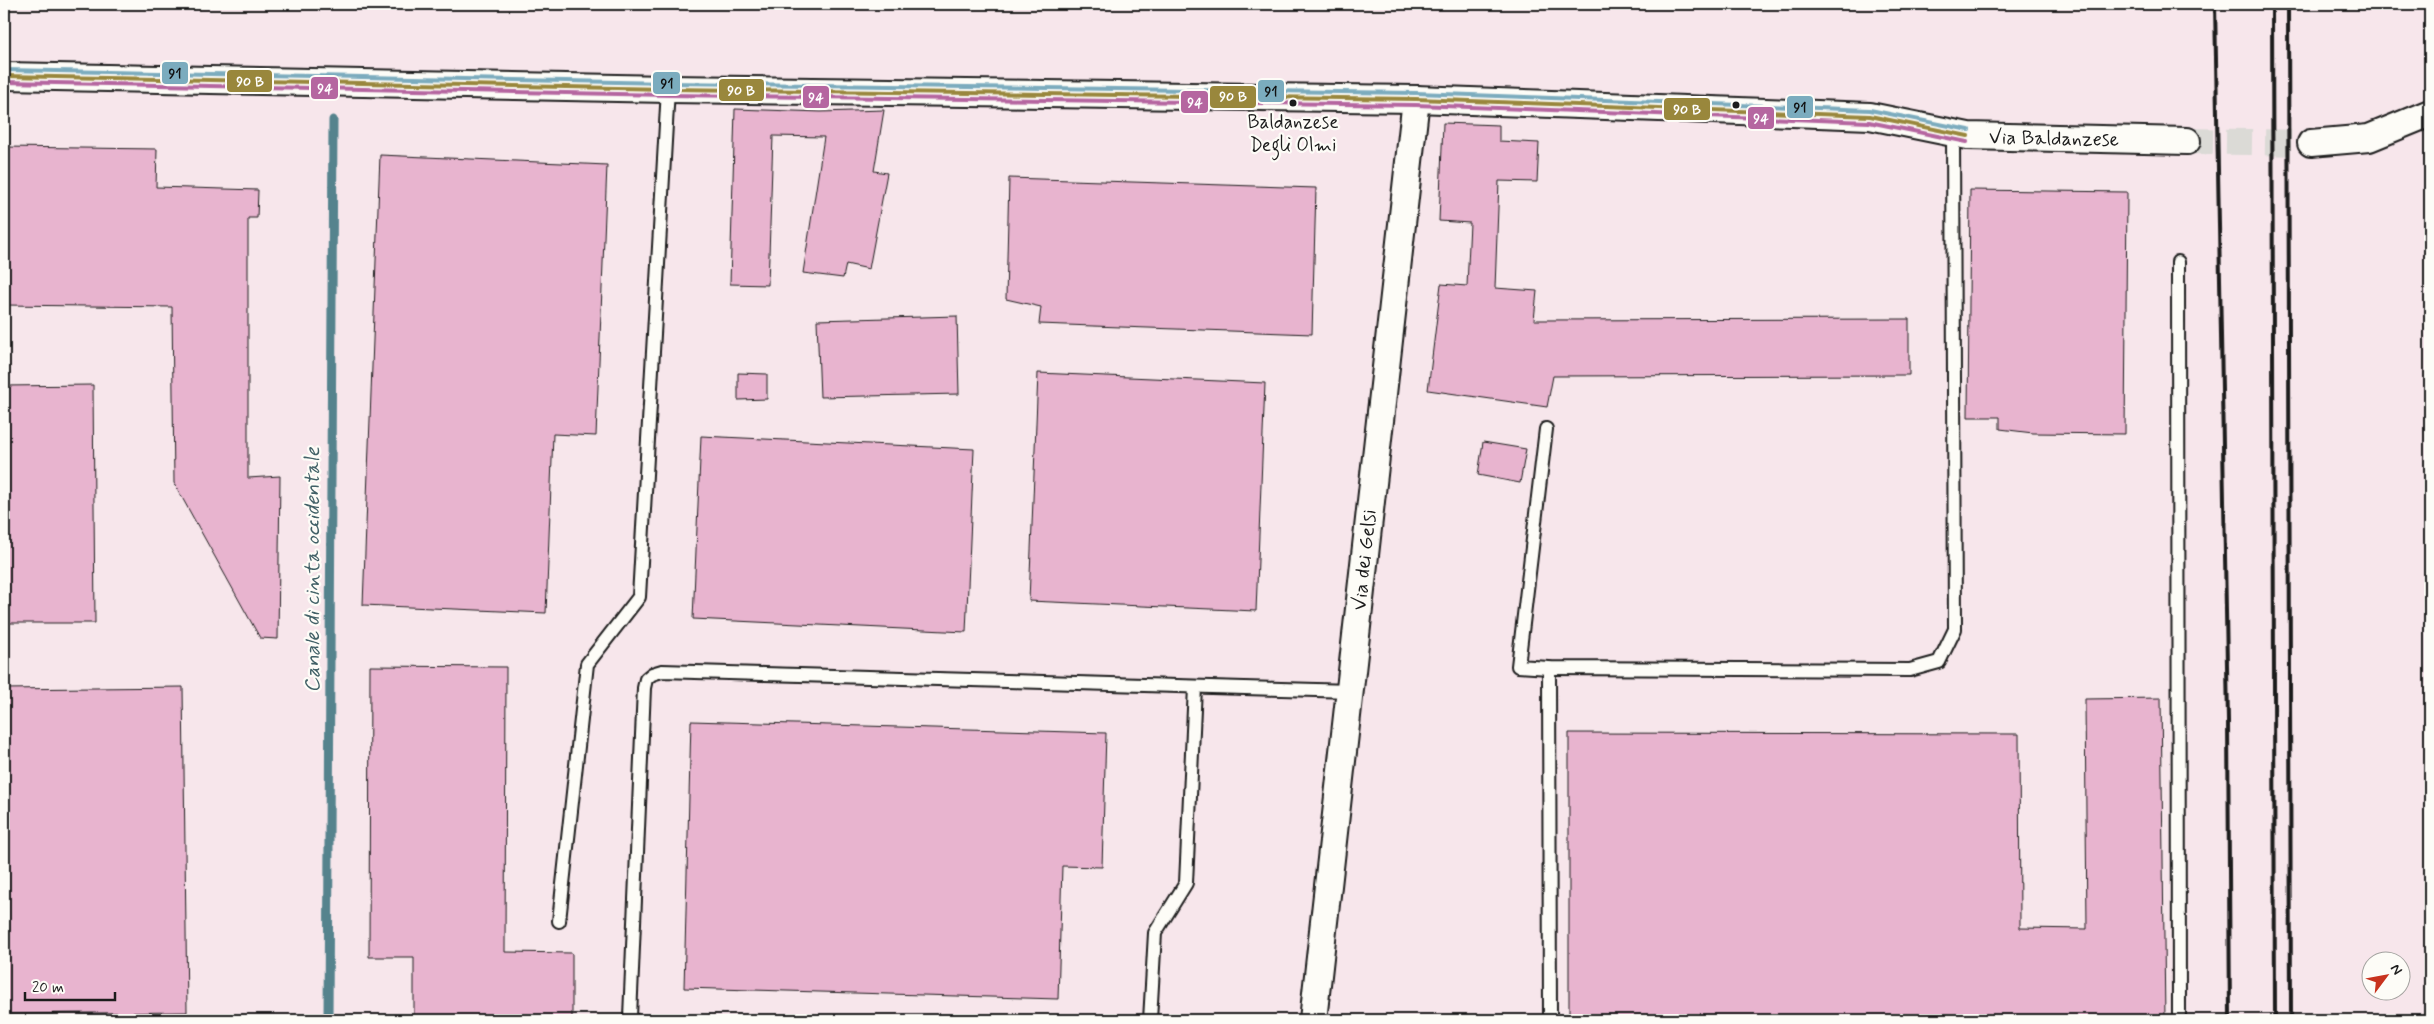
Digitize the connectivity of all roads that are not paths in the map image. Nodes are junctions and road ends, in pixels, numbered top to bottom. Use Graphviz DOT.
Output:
graph roads {
  1 [pos="4,76"];
  2 [pos="668,90"];
  3 [pos="1416,99"];
  4 [pos="2430,113"];
  5 [pos="1953,133"];
  6 [pos="2187,141"];
  7 [pos="2311,143"];
  8 [pos="2178,262"];
  9 [pos="1546,429"];
  10 [pos="1549,668"];
  11 [pos="1195,687"];
  12 [pos="1351,691"];
  13 [pos="559,921"];
  14 [pos="633,1020"];
  15 [pos="1150,1020"];
  16 [pos="1313,1020"];
  17 [pos="1550,1020"];
  18 [pos="2179,1020"];
  1 -- 2 [label="street, Via Baldanzese"];
  2 -- 3 [label="street, Via Baldanzese"];
  2 -- 13 [label="lane"];
  3 -- 5 [label="street, Via Baldanzese"];
  3 -- 12 [label="street, Via dei Gelsi"];
  4 -- 7 [label="street"];
  5 -- 6 [label="street, Via Baldanzese"];
  5 -- 10 [label="lane"];
  8 -- 18 [label="lane"];
  9 -- 10 [label="lane"];
  10 -- 17 [label="lane"];
  11 -- 12 [label="lane"];
  11 -- 14 [label="lane"];
  11 -- 15 [label="lane"];
  12 -- 16 [label="street, Via dei Gelsi"];
}
